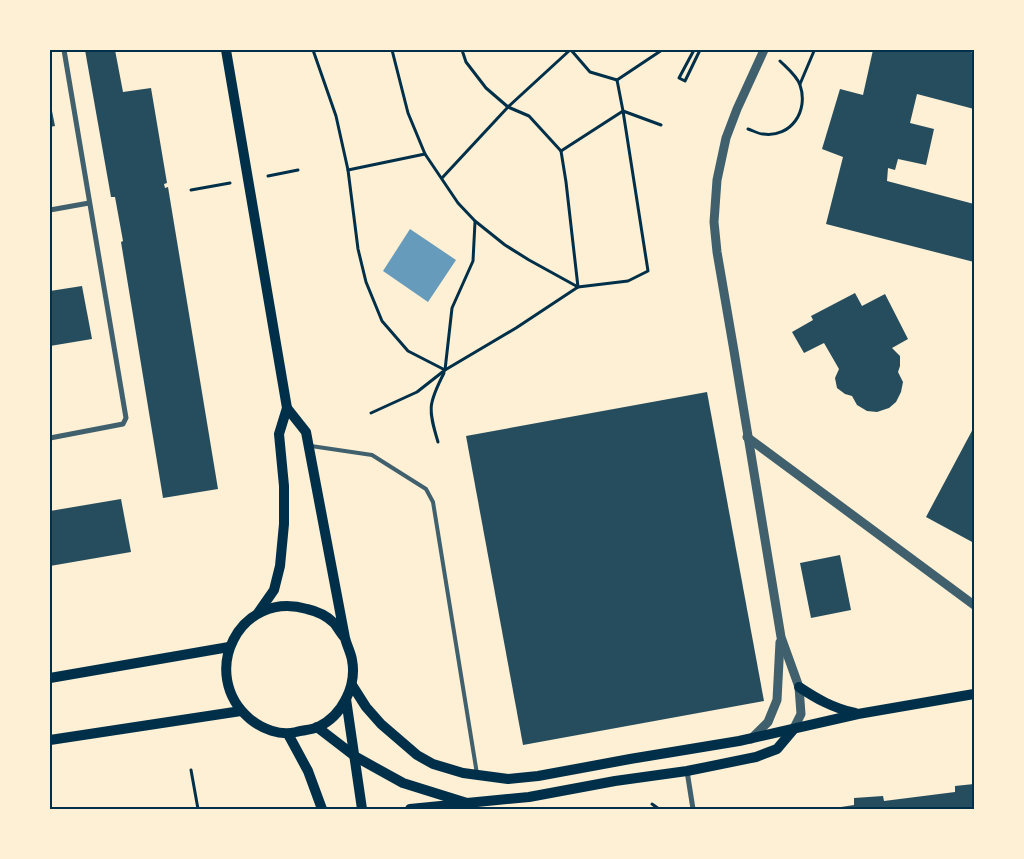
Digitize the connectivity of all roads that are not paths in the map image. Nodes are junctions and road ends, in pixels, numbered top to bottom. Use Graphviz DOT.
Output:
graph roads {
  1 [pos="64,50"];
  2 [pos="226,50"];
  3 [pos="764,50"];
  4 [pos="89,203"];
  5 [pos="50,210"];
  6 [pos="287,408"];
  7 [pos="748,437"];
  8 [pos="50,438"];
  9 [pos="309,446"];
  10 [pos="974,605"];
  11 [pos="258,613"];
  12 [pos="781,636"];
  13 [pos="345,638"];
  14 [pos="229,647"];
  15 [pos="50,678"];
  16 [pos="352,685"];
  17 [pos="799,687"];
  18 [pos="974,694"];
  19 [pos="346,699"];
  20 [pos="241,711"];
  21 [pos="858,714"];
  22 [pos="317,727"];
  23 [pos="794,730"];
  24 [pos="288,734"];
  25 [pos="751,739"];
  26 [pos="50,740"];
  27 [pos="356,757"];
  28 [pos="687,771"];
  29 [pos="477,776"];
  30 [pos="467,803"];
  31 [pos="322,809"];
  32 [pos="362,809"];
  33 [pos="410,809"];
  34 [pos="693,809"];
  1 -- 4 [label="street"];
  2 -- 6 [label="main road"];
  3 -- 7 [label="street"];
  4 -- 5 [label="street"];
  4 -- 8 [label="street"];
  6 -- 9 [label="main road"];
  6 -- 11 [label="main road"];
  7 -- 10 [label="street"];
  7 -- 12 [label="street"];
  9 -- 13 [label="main road"];
  9 -- 29 [label="lane"];
  11 -- 13 [label="main road"];
  11 -- 14 [label="main road"];
  12 -- 17 [label="street"];
  12 -- 25 [label="street"];
  13 -- 16 [label="main road"];
  14 -- 15 [label="main road"];
  14 -- 20 [label="main road"];
  16 -- 19 [label="main road"];
  16 -- 29 [label="main road"];
  17 -- 21 [label="main road"];
  17 -- 23 [label="street"];
  18 -- 21 [label="main road"];
  19 -- 22 [label="main road"];
  19 -- 27 [label="main road"];
  20 -- 24 [label="main road"];
  20 -- 26 [label="main road"];
  21 -- 23 [label="main road"];
  22 -- 24 [label="main road"];
  22 -- 27 [label="main road"];
  23 -- 25 [label="main road"];
  23 -- 28 [label="main road"];
  24 -- 31 [label="main road"];
  25 -- 29 [label="main road"];
  27 -- 30 [label="main road"];
  27 -- 32 [label="main road"];
  28 -- 30 [label="main road"];
  28 -- 34 [label="street"];
  30 -- 33 [label="main road"];
}
